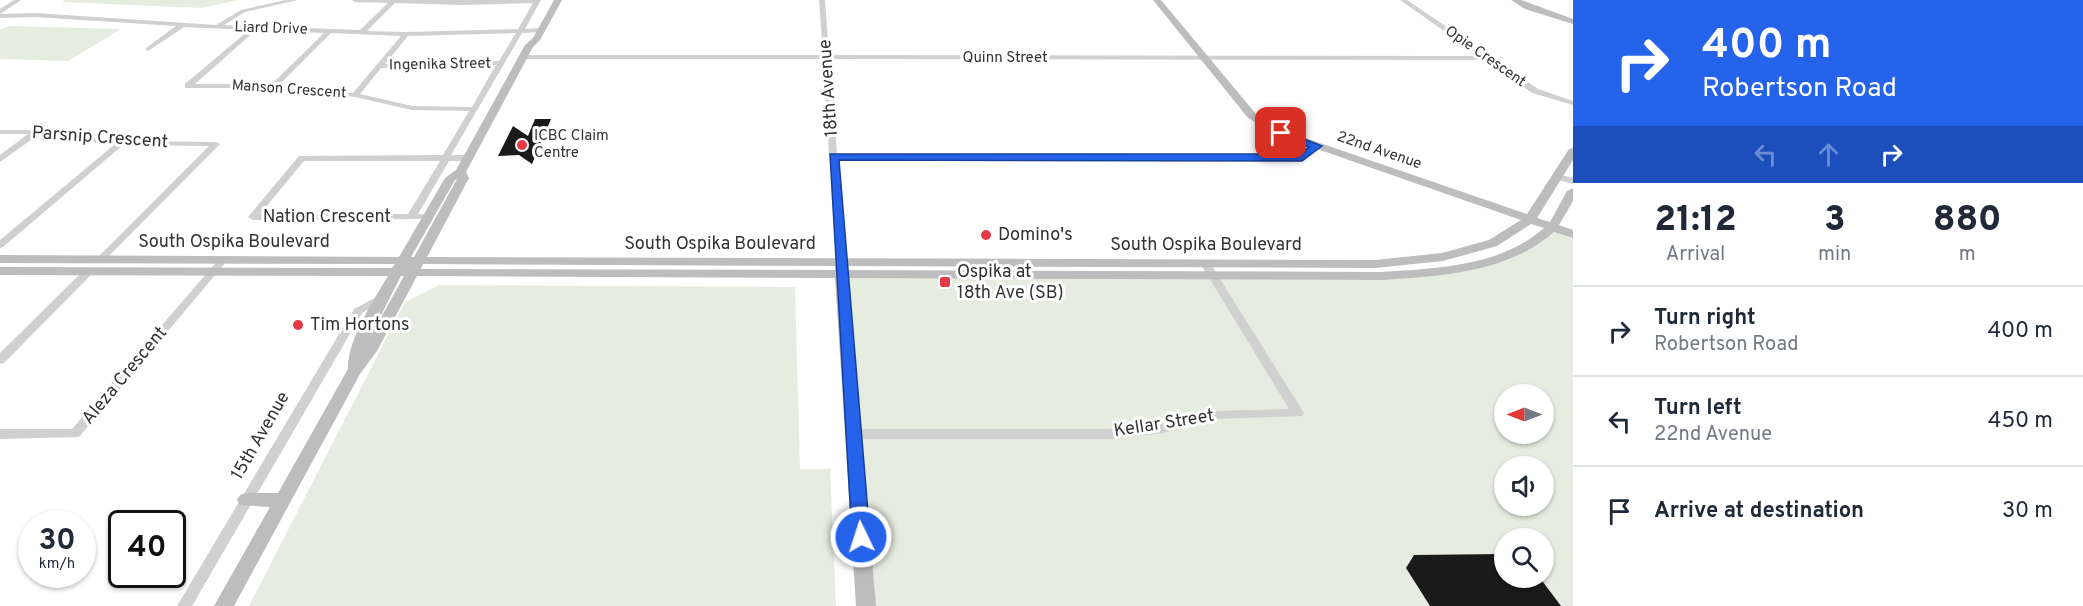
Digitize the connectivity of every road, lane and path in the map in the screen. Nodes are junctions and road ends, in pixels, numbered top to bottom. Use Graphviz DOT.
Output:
graph roads {
  1 [pos="18,0"];
  2 [pos="295,0"];
  3 [pos="355,0"];
  4 [pos="549,0"];
  5 [pos="558,0"];
  6 [pos="822,0"];
  7 [pos="1157,0"];
  8 [pos="1403,0"];
  9 [pos="1515,0"];
  10 [pos="1527,0"];
  11 [pos="393,1"];
  12 [pos="537,1"];
  13 [pos="0,14"];
  14 [pos="1573,20"];
  15 [pos="182,25"];
  16 [pos="216,27"];
  17 [pos="254,29"];
  18 [pos="520,30"];
  19 [pos="537,30"];
  20 [pos="330,31"];
  21 [pos="362,32"];
  22 [pos="406,34"];
  23 [pos="148,49"];
  24 [pos="524,57"];
  25 [pos="826,57"];
  26 [pos="1207,58"];
  27 [pos="1486,58"];
  28 [pos="501,63"];
  29 [pos="379,66"];
  30 [pos="274,86"];
  31 [pos="355,94"];
  32 [pos="1573,103"];
  33 [pos="475,109"];
  34 [pos="0,132"];
  35 [pos="37,132"];
  36 [pos="120,142"];
  37 [pos="1316,146"];
  38 [pos="1573,151"];
  39 [pos="833,156"];
  40 [pos="446,158"];
  41 [pos="468,158"];
  42 [pos="0,159"];
  43 [pos="460,172"];
  44 [pos="1558,177"];
  45 [pos="1573,181"];
  46 [pos="1573,191"];
  47 [pos="412,216"];
  48 [pos="428,217"];
  49 [pos="1530,219"];
  50 [pos="1552,227"];
  51 [pos="1573,234"];
  52 [pos="0,245"];
  53 [pos="0,259"];
  54 [pos="100,260"];
  55 [pos="223,260"];
  56 [pos="402,261"];
  57 [pos="418,261"];
  58 [pos="1205,263"];
  59 [pos="842,268"];
  60 [pos="0,271"];
  61 [pos="88,272"];
  62 [pos="213,273"];
  63 [pos="395,273"];
  64 [pos="412,273"];
  65 [pos="1212,276"];
  66 [pos="382,297"];
  67 [pos="0,360"];
  68 [pos="354,370"];
  69 [pos="0,434"];
  70 [pos="853,434"];
  71 [pos="246,500"];
  72 [pos="282,500"];
  73 [pos="184,606"];
  74 [pos="224,606"];
  75 [pos="866,606"];
  1 -- 13 [label="street"];
  2 -- 16 [label="street"];
  3 -- 11 [label="street"];
  4 -- 19 [label="main road, 15th Avenue"];
  5 -- 19 [label="main road, 15th Avenue"];
  6 -- 25 [label="street, 18th Avenue"];
  7 -- 26 [label="main road, 22nd Avenue"];
  8 -- 27 [label="street, Opie Crescent"];
  9 -- 14 [label="main road"];
  10 -- 14 [label="main road"];
  11 -- 12 [label="street"];
  11 -- 21 [label="street"];
  12 -- 18 [label="street"];
  13 -- 15 [label="street, Liard Drive"];
  15 -- 16 [label="street, Liard Drive"];
  15 -- 23 [label="street"];
  16 -- 17 [label="street, Liard Drive"];
  17 -- 20 [label="street, Liard Drive"];
  17 -- 30 [label="street, Manson Crescent"];
  18 -- 19 [label="street, Liard Drive"];
  18 -- 22 [label="street, Liard Drive"];
  18 -- 28 [label="street"];
  19 -- 24 [label="main road, 15th Avenue"];
  20 -- 21 [label="street, Liard Drive"];
  20 -- 30 [label="street"];
  21 -- 22 [label="street, Liard Drive"];
  22 -- 29 [label="street"];
  24 -- 25 [label="street, Quinn Street"];
  24 -- 41 [label="main road, 15th Avenue"];
  25 -- 26 [label="street, Quinn Street"];
  25 -- 39 [label="street, 18th Avenue"];
  26 -- 27 [label="street, Quinn Street"];
  26 -- 37 [label="main road, 22nd Avenue"];
  27 -- 32 [label="street, Opie Crescent"];
  28 -- 29 [label="street, Ingenika Street"];
  28 -- 33 [label="street"];
  29 -- 31 [label="street"];
  30 -- 31 [label="street, Manson Crescent"];
  31 -- 33 [label="street, Manson Crescent"];
  33 -- 40 [label="street"];
  34 -- 35 [label="street, Parsnip Crescent"];
  35 -- 36 [label="street, Parsnip Crescent"];
  35 -- 42 [label="street"];
  36 -- 52 [label="street"];
  36 -- 54 [label="street, Parsnip Crescent"];
  37 -- 39 [label="street"];
  37 -- 49 [label="main road, 22nd Avenue"];
  38 -- 44 [label="main road, South Ospika Boulevard"];
  39 -- 59 [label="street, 18th Avenue"];
  40 -- 41 [label="street, Nation Crescent"];
  40 -- 47 [label="street"];
  40 -- 47 [label="street, Nation Crescent"];
  41 -- 43 [label="main road, 15th Avenue"];
  43 -- 48 [label="main road, 15th Avenue"];
  43 -- 57 [label="main road, 15th Avenue"];
  44 -- 45 [label="street"];
  44 -- 49 [label="main road, South Ospika Boulevard"];
  46 -- 50 [label="main road, South Ospika Boulevard"];
  47 -- 48 [label="street, Nation Crescent"];
  48 -- 56 [label="main road, 15th Avenue"];
  49 -- 50 [label="main road, 22nd Avenue"];
  49 -- 58 [label="main road, South Ospika Boulevard"];
  50 -- 51 [label="main road, 22nd Avenue"];
  50 -- 65 [label="main road, South Ospika Boulevard"];
  53 -- 54 [label="main road, South Ospika Boulevard"];
  54 -- 55 [label="main road, South Ospika Boulevard"];
  55 -- 56 [label="main road, South Ospika Boulevard"];
  55 -- 62 [label="street, Aleza Crescent"];
  56 -- 57 [label="main road, South Ospika Boulevard"];
  56 -- 63 [label="main road, 15th Avenue"];
  57 -- 59 [label="main road, South Ospika Boulevard"];
  57 -- 64 [label="main road, 15th Avenue"];
  58 -- 59 [label="main road, South Ospika Boulevard"];
  58 -- 65 [label="street, Kellar Street"];
  59 -- 64 [label="main road, South Ospika Boulevard"];
  59 -- 65 [label="main road, South Ospika Boulevard"];
  59 -- 70 [label="main road, 18th Avenue"];
  60 -- 61 [label="main road, South Ospika Boulevard"];
  61 -- 62 [label="main road, South Ospika Boulevard"];
  61 -- 67 [label="street"];
  62 -- 63 [label="main road, South Ospika Boulevard"];
  62 -- 69 [label="street, Aleza Crescent"];
  63 -- 64 [label="main road, South Ospika Boulevard"];
  63 -- 66 [label="main road, 15th Avenue"];
  64 -- 68 [label="main road, 15th Avenue"];
  65 -- 70 [label="street, Kellar Street"];
  66 -- 68 [label="main road, 15th Avenue"];
  66 -- 71 [label="street, 15th Avenue"];
  68 -- 72 [label="main road, 15th Avenue"];
  70 -- 75 [label="main road, 18th Avenue"];
  71 -- 72 [label="main road"];
  71 -- 73 [label="street, 15th Avenue"];
  72 -- 74 [label="main road, 15th Avenue"];
}
